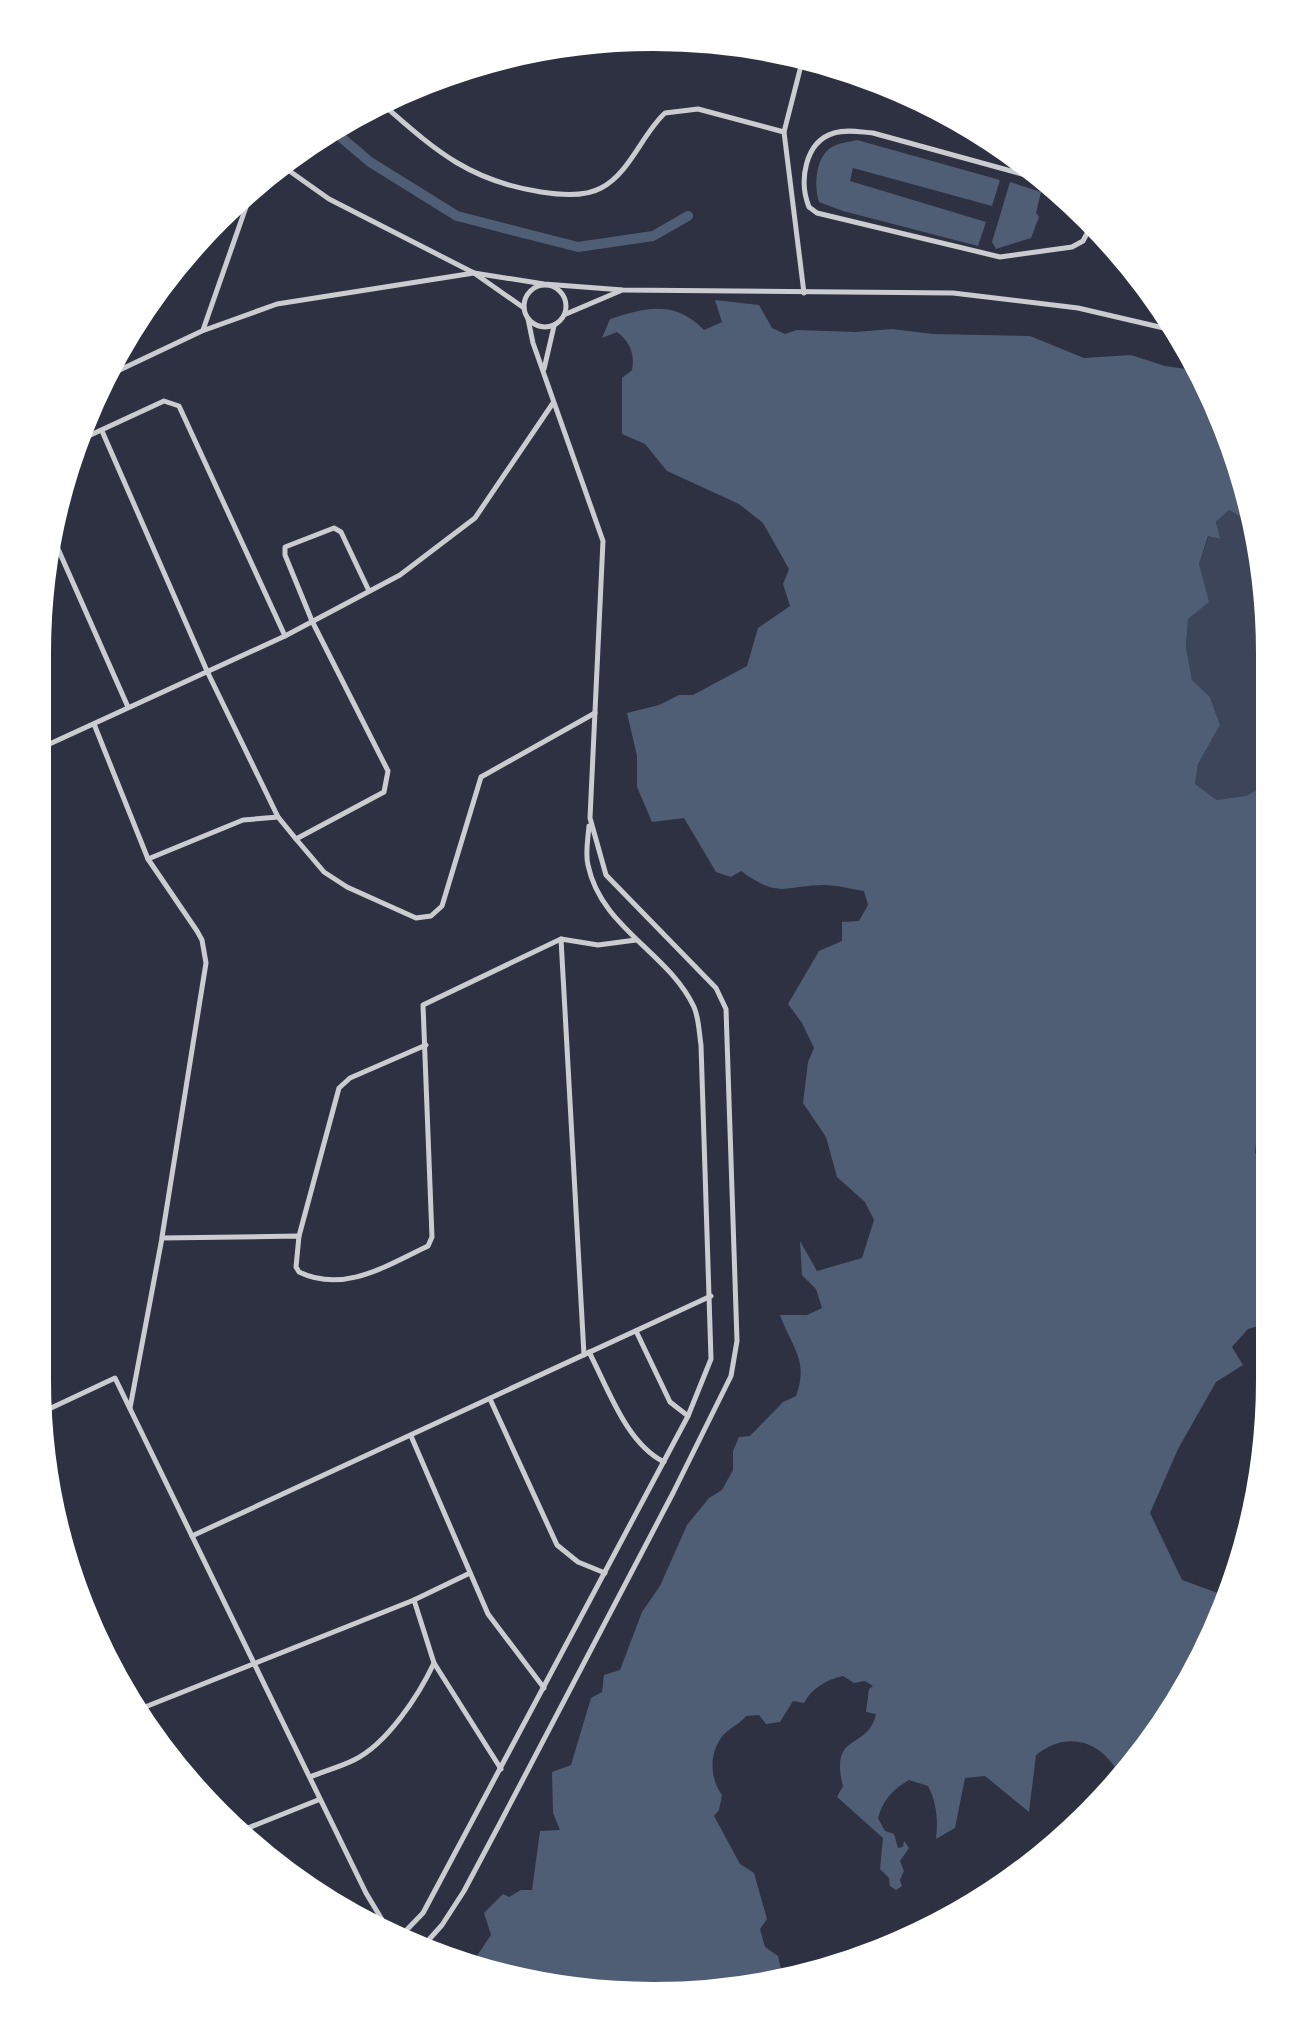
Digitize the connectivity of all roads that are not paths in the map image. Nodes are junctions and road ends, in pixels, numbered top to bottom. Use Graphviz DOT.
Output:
graph roads {
  1 [pos="801,64"];
  2 [pos="386,107"];
  3 [pos="784,132"];
  4 [pos="286,169"];
  5 [pos="1031,177"];
  6 [pos="249,199"];
  7 [pos="1089,229"];
  8 [pos="474,273"];
  9 [pos="544,284"];
  10 [pos="623,290"];
  11 [pos="804,294"];
  12 [pos="524,308"];
  13 [pos="565,315"];
  14 [pos="528,319"];
  15 [pos="554,326"];
  16 [pos="1168,329"];
  17 [pos="202,331"];
  18 [pos="544,372"];
  19 [pos="114,373"];
  20 [pos="554,402"];
  21 [pos="102,431"];
  22 [pos="84,439"];
  23 [pos="56,543"];
  24 [pos="368,591"];
  25 [pos="312,621"];
  26 [pos="285,636"];
  27 [pos="207,670"];
  28 [pos="128,707"];
  29 [pos="595,714"];
  30 [pos="94,724"];
  31 [pos="45,746"];
  32 [pos="278,817"];
  33 [pos="590,818"];
  34 [pos="296,839"];
  35 [pos="148,859"];
  36 [pos="560,939"];
  37 [pos="636,940"];
  38 [pos="426,1045"];
  39 [pos="299,1236"];
  40 [pos="162,1238"];
  41 [pos="711,1296"];
  42 [pos="636,1331"];
  43 [pos="587,1354"];
  44 [pos="490,1398"];
  45 [pos="130,1408"];
  46 [pos="46,1410"];
  47 [pos="688,1416"];
  48 [pos="410,1435"];
  49 [pos="664,1462"];
  50 [pos="192,1536"];
  51 [pos="470,1573"];
  52 [pos="605,1573"];
  53 [pos="414,1600"];
  54 [pos="253,1663"];
  55 [pos="434,1663"];
  56 [pos="544,1688"];
  57 [pos="141,1707"];
  58 [pos="500,1769"];
  59 [pos="310,1776"];
  60 [pos="318,1800"];
  61 [pos="244,1830"];
  62 [pos="404,1934"];
  63 [pos="425,1943"];
  1 -- 3 [label="street"];
  2 -- 3 [label="street"];
  3 -- 11 [label="street"];
  4 -- 8 [label="street"];
  5 -- 7 [label="street"];
  6 -- 17 [label="street"];
  8 -- 9 [label="street"];
  8 -- 12 [label="street"];
  8 -- 17 [label="street"];
  9 -- 10 [label="street"];
  9 -- 12 [label="street"];
  9 -- 13 [label="street"];
  10 -- 11 [label="street"];
  10 -- 13 [label="street"];
  11 -- 16 [label="street"];
  12 -- 14 [label="street"];
  13 -- 15 [label="street"];
  14 -- 15 [label="street"];
  14 -- 18 [label="street"];
  15 -- 18 [label="street"];
  17 -- 19 [label="street"];
  18 -- 20 [label="street"];
  20 -- 24 [label="street"];
  20 -- 29 [label="street"];
  21 -- 22 [label="street"];
  21 -- 26 [label="street"];
  21 -- 27 [label="street"];
  23 -- 28 [label="street"];
  24 -- 25 [label="street"];
  24 -- 25 [label="street"];
  25 -- 26 [label="street"];
  25 -- 34 [label="street"];
  26 -- 27 [label="street"];
  27 -- 28 [label="street"];
  27 -- 32 [label="street"];
  28 -- 30 [label="street"];
  29 -- 33 [label="street"];
  29 -- 34 [label="street"];
  30 -- 31 [label="street"];
  30 -- 35 [label="street"];
  32 -- 34 [label="street"];
  32 -- 35 [label="street"];
  33 -- 37 [label="street"];
  33 -- 63 [label="street"];
  35 -- 40 [label="street"];
  36 -- 37 [label="street"];
  36 -- 38 [label="street"];
  36 -- 43 [label="street"];
  37 -- 41 [label="street"];
  38 -- 39 [label="street"];
  38 -- 39 [label="street"];
  39 -- 40 [label="street"];
  40 -- 45 [label="street"];
  41 -- 42 [label="street"];
  41 -- 47 [label="street"];
  42 -- 43 [label="street"];
  42 -- 47 [label="street"];
  43 -- 44 [label="street"];
  43 -- 49 [label="street"];
  44 -- 48 [label="street"];
  44 -- 52 [label="street"];
  45 -- 46 [label="street"];
  45 -- 50 [label="street"];
  47 -- 49 [label="street"];
  48 -- 50 [label="street"];
  48 -- 51 [label="street"];
  49 -- 52 [label="street"];
  50 -- 54 [label="street"];
  51 -- 53 [label="street"];
  51 -- 56 [label="street"];
  52 -- 56 [label="street"];
  53 -- 54 [label="street"];
  53 -- 55 [label="street"];
  54 -- 57 [label="street"];
  54 -- 59 [label="street"];
  55 -- 58 [label="street"];
  55 -- 59 [label="street"];
  56 -- 58 [label="street"];
  58 -- 62 [label="street"];
  59 -- 60 [label="street"];
  60 -- 61 [label="street"];
  60 -- 62 [label="street"];
}
